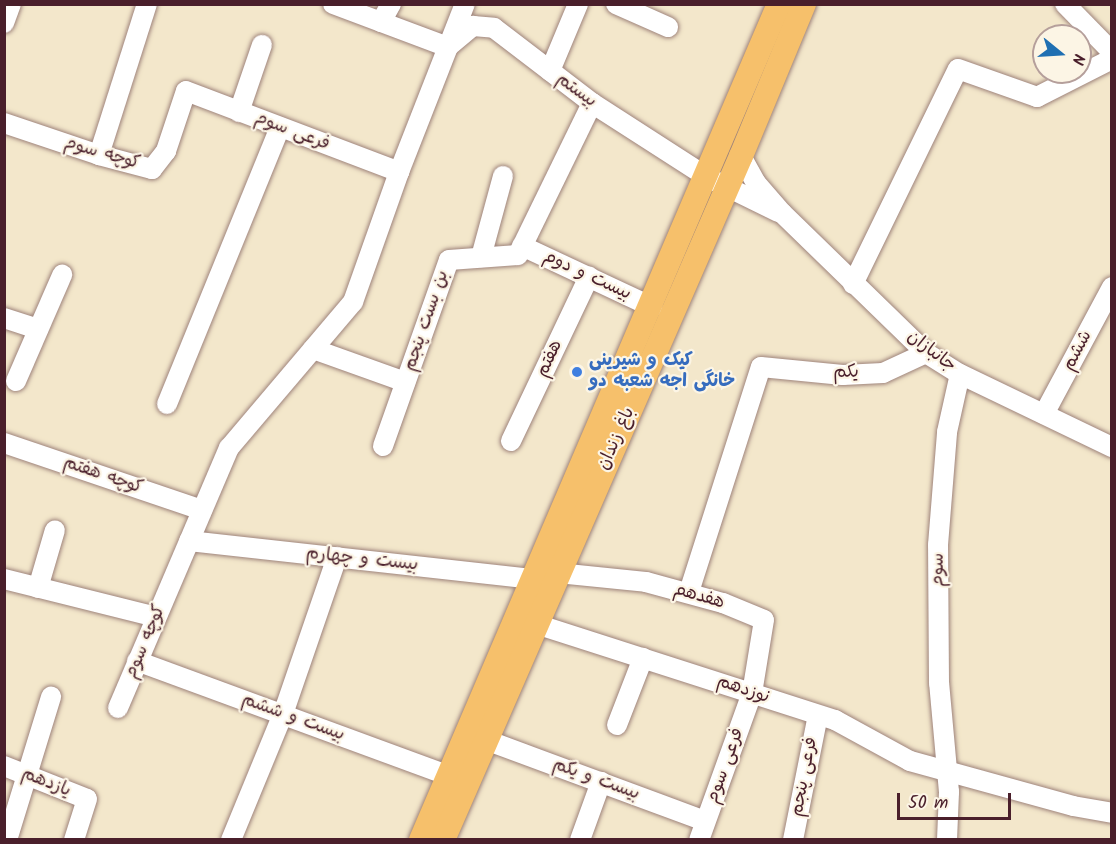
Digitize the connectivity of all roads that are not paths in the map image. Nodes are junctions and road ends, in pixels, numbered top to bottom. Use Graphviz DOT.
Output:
graph roads {
  1 [pos="11,4"];
  2 [pos="147,4"];
  3 [pos="333,4"];
  4 [pos="391,4"];
  5 [pos="465,4"];
  6 [pos="616,4"];
  7 [pos="779,4"];
  8 [pos="804,4"];
  9 [pos="1065,4"];
  10 [pos="577,5"];
  11 [pos="381,22"];
  12 [pos="4,23"];
  13 [pos="668,27"];
  14 [pos="262,45"];
  15 [pos="448,47"];
  16 [pos="1112,52"];
  17 [pos="1112,59"];
  18 [pos="550,71"];
  19 [pos="186,91"];
  20 [pos="592,103"];
  21 [pos="239,112"];
  22 [pos="4,123"];
  23 [pos="280,127"];
  24 [pos="99,155"];
  25 [pos="741,156"];
  26 [pos="399,172"];
  27 [pos="503,176"];
  28 [pos="717,183"];
  29 [pos="782,213"];
  30 [pos="522,246"];
  31 [pos="481,257"];
  32 [pos="62,275"];
  33 [pos="589,277"];
  34 [pos="853,284"];
  35 [pos="1112,286"];
  36 [pos="652,307"];
  37 [pos="4,318"];
  38 [pos="38,329"];
  39 [pos="313,349"];
  40 [pos="926,353"];
  41 [pos="960,374"];
  42 [pos="16,381"];
  43 [pos="405,382"];
  44 [pos="167,404"];
  45 [pos="1044,414"];
  46 [pos="511,441"];
  47 [pos="4,443"];
  48 [pos="383,446"];
  49 [pos="1112,447"];
  50 [pos="202,510"];
  51 [pos="55,530"];
  52 [pos="189,541"];
  53 [pos="336,557"];
  54 [pos="558,573"];
  55 [pos="4,579"];
  56 [pos="534,579"];
  57 [pos="38,588"];
  58 [pos="689,592"];
  59 [pos="156,618"];
  60 [pos="536,624"];
  61 [pos="643,658"];
  62 [pos="137,661"];
  63 [pos="752,693"];
  64 [pos="51,697"];
  65 [pos="118,708"];
  66 [pos="283,714"];
  67 [pos="818,715"];
  68 [pos="617,725"];
  69 [pos="486,740"];
  70 [pos="4,766"];
  71 [pos="945,768"];
  72 [pos="25,774"];
  73 [pos="449,776"];
  74 [pos="601,782"];
  75 [pos="1112,813"];
  76 [pos="705,821"];
  77 [pos="8,840"];
  78 [pos="74,840"];
  79 [pos="231,840"];
  80 [pos="421,840"];
  81 [pos="443,840"];
  82 [pos="580,840"];
  83 [pos="699,840"];
  84 [pos="793,840"];
  85 [pos="947,840"];
  1 -- 12 [label="street"];
  2 -- 24 [label="street"];
  3 -- 11 [label="street"];
  4 -- 11 [label="street"];
  5 -- 15 [label="street, کوچه سوم"];
  6 -- 13 [label="street"];
  7 -- 28 [label="main road, باغ زندان"];
  8 -- 25 [label="main road, باغ زندان"];
  9 -- 16 [label="street"];
  10 -- 18 [label="street"];
  11 -- 15 [label="street"];
  14 -- 21 [label="street"];
  15 -- 18 [label="street, بیستم"];
  15 -- 26 [label="street, کوچه سوم"];
  17 -- 34 [label="street"];
  18 -- 20 [label="street, بیستم"];
  19 -- 21 [label="street, فرعی سوم"];
  19 -- 24 [label="street, کوچه سوم"];
  20 -- 28 [label="street, بیستم"];
  20 -- 30 [label="street"];
  21 -- 23 [label="street, فرعی سوم"];
  22 -- 24 [label="street, کوچه سوم"];
  23 -- 26 [label="street, فرعی سوم"];
  23 -- 44 [label="street"];
  25 -- 28 [label="main road, باغ زندان"];
  25 -- 29 [label="street, جانبازان"];
  26 -- 39 [label="street, کوچه سوم"];
  27 -- 31 [label="street"];
  28 -- 29 [label="street, جانبازان"];
  28 -- 36 [label="main road, باغ زندان"];
  28 -- 54 [label="main road, باغ زندان"];
  29 -- 34 [label="street, جانبازان"];
  30 -- 31 [label="street"];
  30 -- 33 [label="street, بیست و دوم"];
  31 -- 43 [label="street, بن بست پنجم"];
  32 -- 38 [label="street"];
  33 -- 36 [label="street, بیست و دوم"];
  33 -- 46 [label="street, هفتم"];
  34 -- 40 [label="street, جانبازان"];
  35 -- 45 [label="street, ششم"];
  36 -- 56 [label="main road, باغ زندان"];
  37 -- 38 [label="street"];
  38 -- 42 [label="street"];
  39 -- 43 [label="street"];
  39 -- 50 [label="street, کوچه سوم"];
  40 -- 41 [label="street, جانبازان"];
  40 -- 58 [label="street, یکم"];
  41 -- 45 [label="street, جانبازان"];
  41 -- 71 [label="street, سوم"];
  43 -- 48 [label="street, بن بست پنجم"];
  45 -- 49 [label="street, جانبازان"];
  47 -- 50 [label="street, کوچه هفتم"];
  50 -- 52 [label="street, کوچه سوم"];
  51 -- 57 [label="street"];
  52 -- 53 [label="street, بیست و چهارم"];
  52 -- 59 [label="street, کوچه سوم"];
  53 -- 56 [label="street, بیست و چهارم"];
  53 -- 66 [label="street"];
  54 -- 58 [label="street, هفدهم"];
  54 -- 60 [label="main road, باغ زندان"];
  55 -- 57 [label="street"];
  56 -- 73 [label="main road, باغ زندان"];
  57 -- 59 [label="street"];
  58 -- 63 [label="street, هفدهم"];
  59 -- 62 [label="street, کوچه سوم"];
  60 -- 61 [label="street, نوزدهم"];
  60 -- 69 [label="main road, باغ زندان"];
  61 -- 63 [label="street, نوزدهم"];
  61 -- 68 [label="street"];
  62 -- 65 [label="street, کوچه سوم"];
  62 -- 66 [label="street, بیست و ششم"];
  63 -- 67 [label="street, نوزدهم"];
  63 -- 76 [label="street, فرعی سوم"];
  64 -- 72 [label="street"];
  66 -- 73 [label="street, بیست و ششم"];
  66 -- 79 [label="street"];
  67 -- 71 [label="street, نوزدهم"];
  67 -- 84 [label="street, فرعی پنجم"];
  69 -- 74 [label="street, بیست و یکم"];
  69 -- 81 [label="main road, باغ زندان"];
  70 -- 72 [label="street, یازدهم"];
  71 -- 75 [label="street, نوزدهم"];
  71 -- 85 [label="street"];
  72 -- 77 [label="street"];
  72 -- 78 [label="street, یازدهم"];
  73 -- 80 [label="main road, باغ زندان"];
  74 -- 76 [label="street, بیست و یکم"];
  74 -- 82 [label="street"];
  76 -- 83 [label="street, فرعی سوم"];
}
